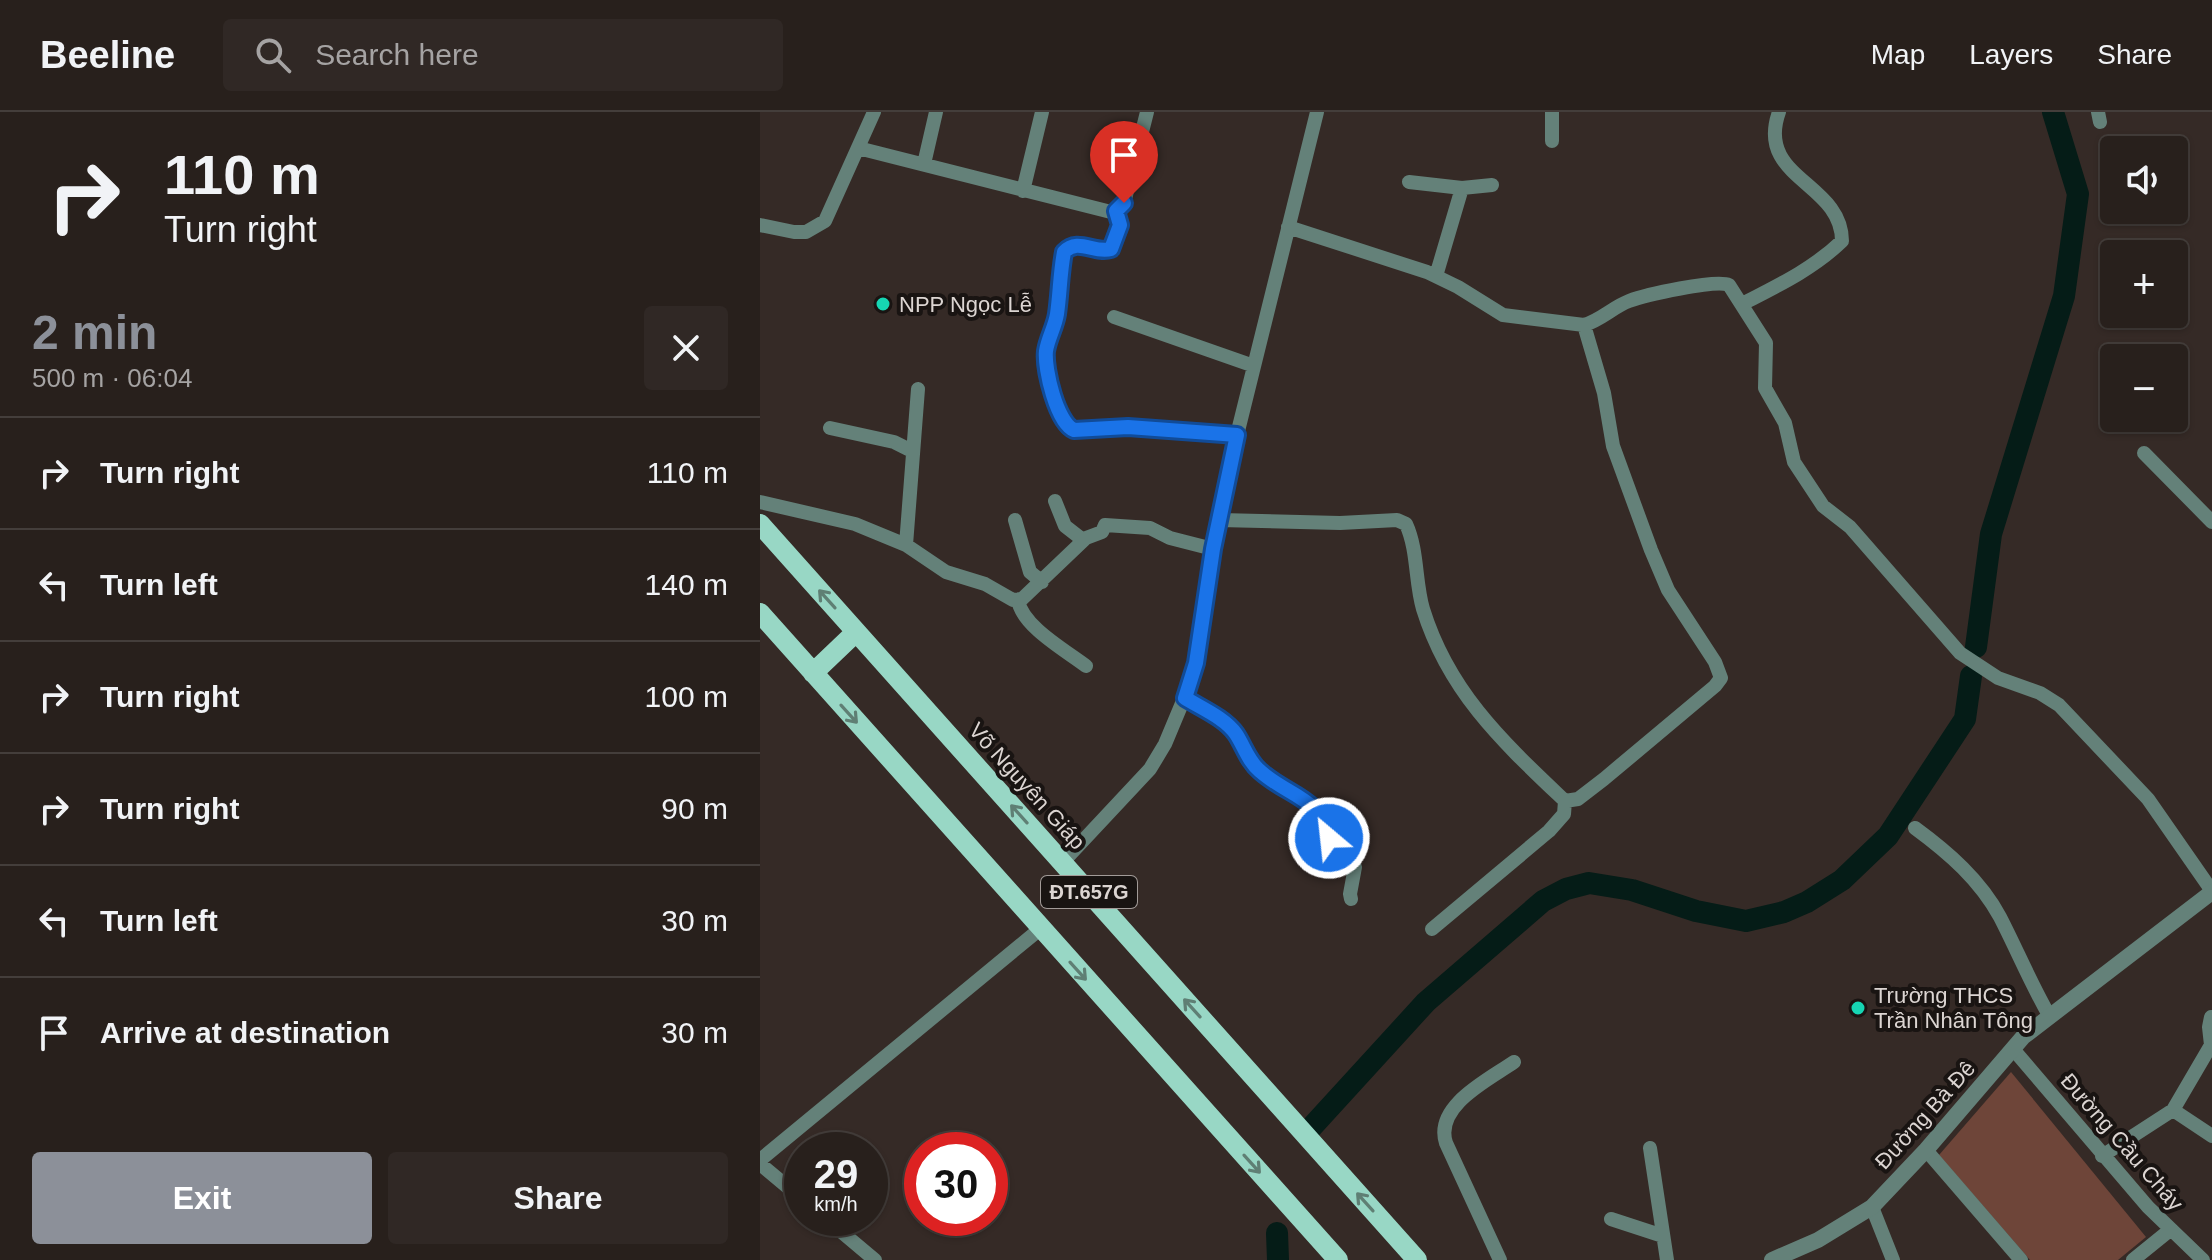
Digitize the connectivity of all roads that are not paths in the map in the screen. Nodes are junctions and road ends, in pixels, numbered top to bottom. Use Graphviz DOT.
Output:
graph roads {
  1 [pos="874,112"];
  2 [pos="936,112"];
  3 [pos="1042,112"];
  4 [pos="1147,112"];
  5 [pos="1317,112"];
  6 [pos="1552,112"];
  7 [pos="1779,112"];
  8 [pos="1552,141"];
  9 [pos="858,148"];
  10 [pos="924,164"];
  11 [pos="1409,182"];
  12 [pos="1492,185"];
  13 [pos="1462,188"];
  14 [pos="1023,191"];
  15 [pos="1116,211"];
  16 [pos="760,225"];
  17 [pos="1288,227"];
  18 [pos="1436,276"];
  19 [pos="1742,304"];
  20 [pos="1114,317"];
  21 [pos="1584,325"];
  22 [pos="1254,366"];
  23 [pos="918,389"];
  24 [pos="830,428"];
  25 [pos="1237,435"];
  26 [pos="912,451"];
  27 [pos="2144,453"];
  28 [pos="1055,501"];
  29 [pos="760,502"];
  30 [pos="1015,520"];
  31 [pos="1220,520"];
  32 [pos="2212,522"];
  33 [pos="760,524"];
  34 [pos="1083,540"];
  35 [pos="906,545"];
  36 [pos="1213,549"];
  37 [pos="1042,582"];
  38 [pos="1018,600"];
  39 [pos="760,613"];
  40 [pos="856,632"];
  41 [pos="1086,666"];
  42 [pos="813,673"];
  43 [pos="1185,698"];
  44 [pos="1565,801"];
  45 [pos="1915,828"];
  46 [pos="1063,862"];
  47 [pos="2212,892"];
  48 [pos="1351,899"];
  49 [pos="1040,929"];
  50 [pos="1432,929"];
  51 [pos="2050,1017"];
  52 [pos="2211,1017"];
  53 [pos="2013,1049"];
  54 [pos="1514,1062"];
  55 [pos="2173,1110"];
  56 [pos="2212,1136"];
  57 [pos="1650,1148"];
  58 [pos="1926,1150"];
  59 [pos="2102,1156"];
  60 [pos="760,1162"];
  61 [pos="784,1183"];
  62 [pos="1872,1207"];
  63 [pos="1611,1219"];
  64 [pos="2170,1230"];
  65 [pos="845,1236"];
  66 [pos="1663,1236"];
  67 [pos="870,1259"];
  68 [pos="1338,1260"];
  69 [pos="1417,1260"];
  70 [pos="1500,1260"];
  71 [pos="1667,1260"];
  72 [pos="1772,1260"];
  73 [pos="1893,1260"];
  74 [pos="2021,1260"];
  75 [pos="2133,1260"];
  76 [pos="2203,1260"];
  1 -- 9 [label="street"];
  2 -- 10 [label="street"];
  3 -- 14 [label="street"];
  4 -- 15 [label="street"];
  5 -- 17 [label="street"];
  6 -- 8 [label="street"];
  7 -- 19 [label="street"];
  9 -- 10 [label="street"];
  9 -- 16 [label="street"];
  10 -- 14 [label="street"];
  11 -- 13 [label="street"];
  12 -- 13 [label="street"];
  13 -- 18 [label="street"];
  14 -- 15 [label="street"];
  15 -- 25 [label="street"];
  17 -- 18 [label="street"];
  17 -- 22 [label="street"];
  18 -- 21 [label="street"];
  19 -- 21 [label="street"];
  19 -- 47 [label="street"];
  20 -- 22 [label="street"];
  21 -- 44 [label="street"];
  22 -- 25 [label="street"];
  23 -- 26 [label="street"];
  24 -- 26 [label="street"];
  25 -- 31 [label="street"];
  26 -- 35 [label="street"];
  27 -- 32 [label="street"];
  28 -- 34 [label="street"];
  29 -- 35 [label="street"];
  30 -- 37 [label="street"];
  31 -- 36 [label="street"];
  31 -- 44 [label="street"];
  40 -- 33 [label="main road, Võ Nguyên Giáp / ĐT.657G, one-way"];
  34 -- 36 [label="street"];
  34 -- 37 [label="street"];
  35 -- 38 [label="street"];
  36 -- 43 [label="street"];
  37 -- 38 [label="street"];
  38 -- 41 [label="street"];
  39 -- 42 [label="main road, ĐT.657G"];
  40 -- 42 [label="main road"];
  46 -- 40 [label="main road, Võ Nguyên Giáp / ĐT.657G, one-way"];
  42 -- 49 [label="main road, ĐT.657G, one-way"];
  43 -- 46 [label="street"];
  43 -- 48 [label="street"];
  44 -- 50 [label="street"];
  45 -- 51 [label="street"];
  69 -- 46 [label="main road, Võ Nguyên Giáp / ĐT.657G, one-way"];
  47 -- 51 [label="street, Đường Bà Đê"];
  49 -- 60 [label="street"];
  49 -- 68 [label="main road, ĐT.657G, one-way"];
  51 -- 53 [label="street, Đường Bà Đê"];
  52 -- 55 [label="street"];
  53 -- 58 [label="street, Đường Bà Đê"];
  53 -- 59 [label="street, Đường Cầu Cháy"];
  54 -- 70 [label="street"];
  55 -- 56 [label="street"];
  55 -- 59 [label="street"];
  57 -- 66 [label="street"];
  58 -- 62 [label="street, Đường Bà Đê"];
  58 -- 74 [label="street"];
  59 -- 64 [label="street, Đường Cầu Cháy"];
  60 -- 61 [label="street"];
  62 -- 72 [label="street, Đường Bà Đê"];
  62 -- 73 [label="street"];
  63 -- 66 [label="street"];
  64 -- 75 [label="street"];
  64 -- 76 [label="street, Đường Cầu Cháy"];
  65 -- 67 [label="street"];
  66 -- 71 [label="street"];
}
